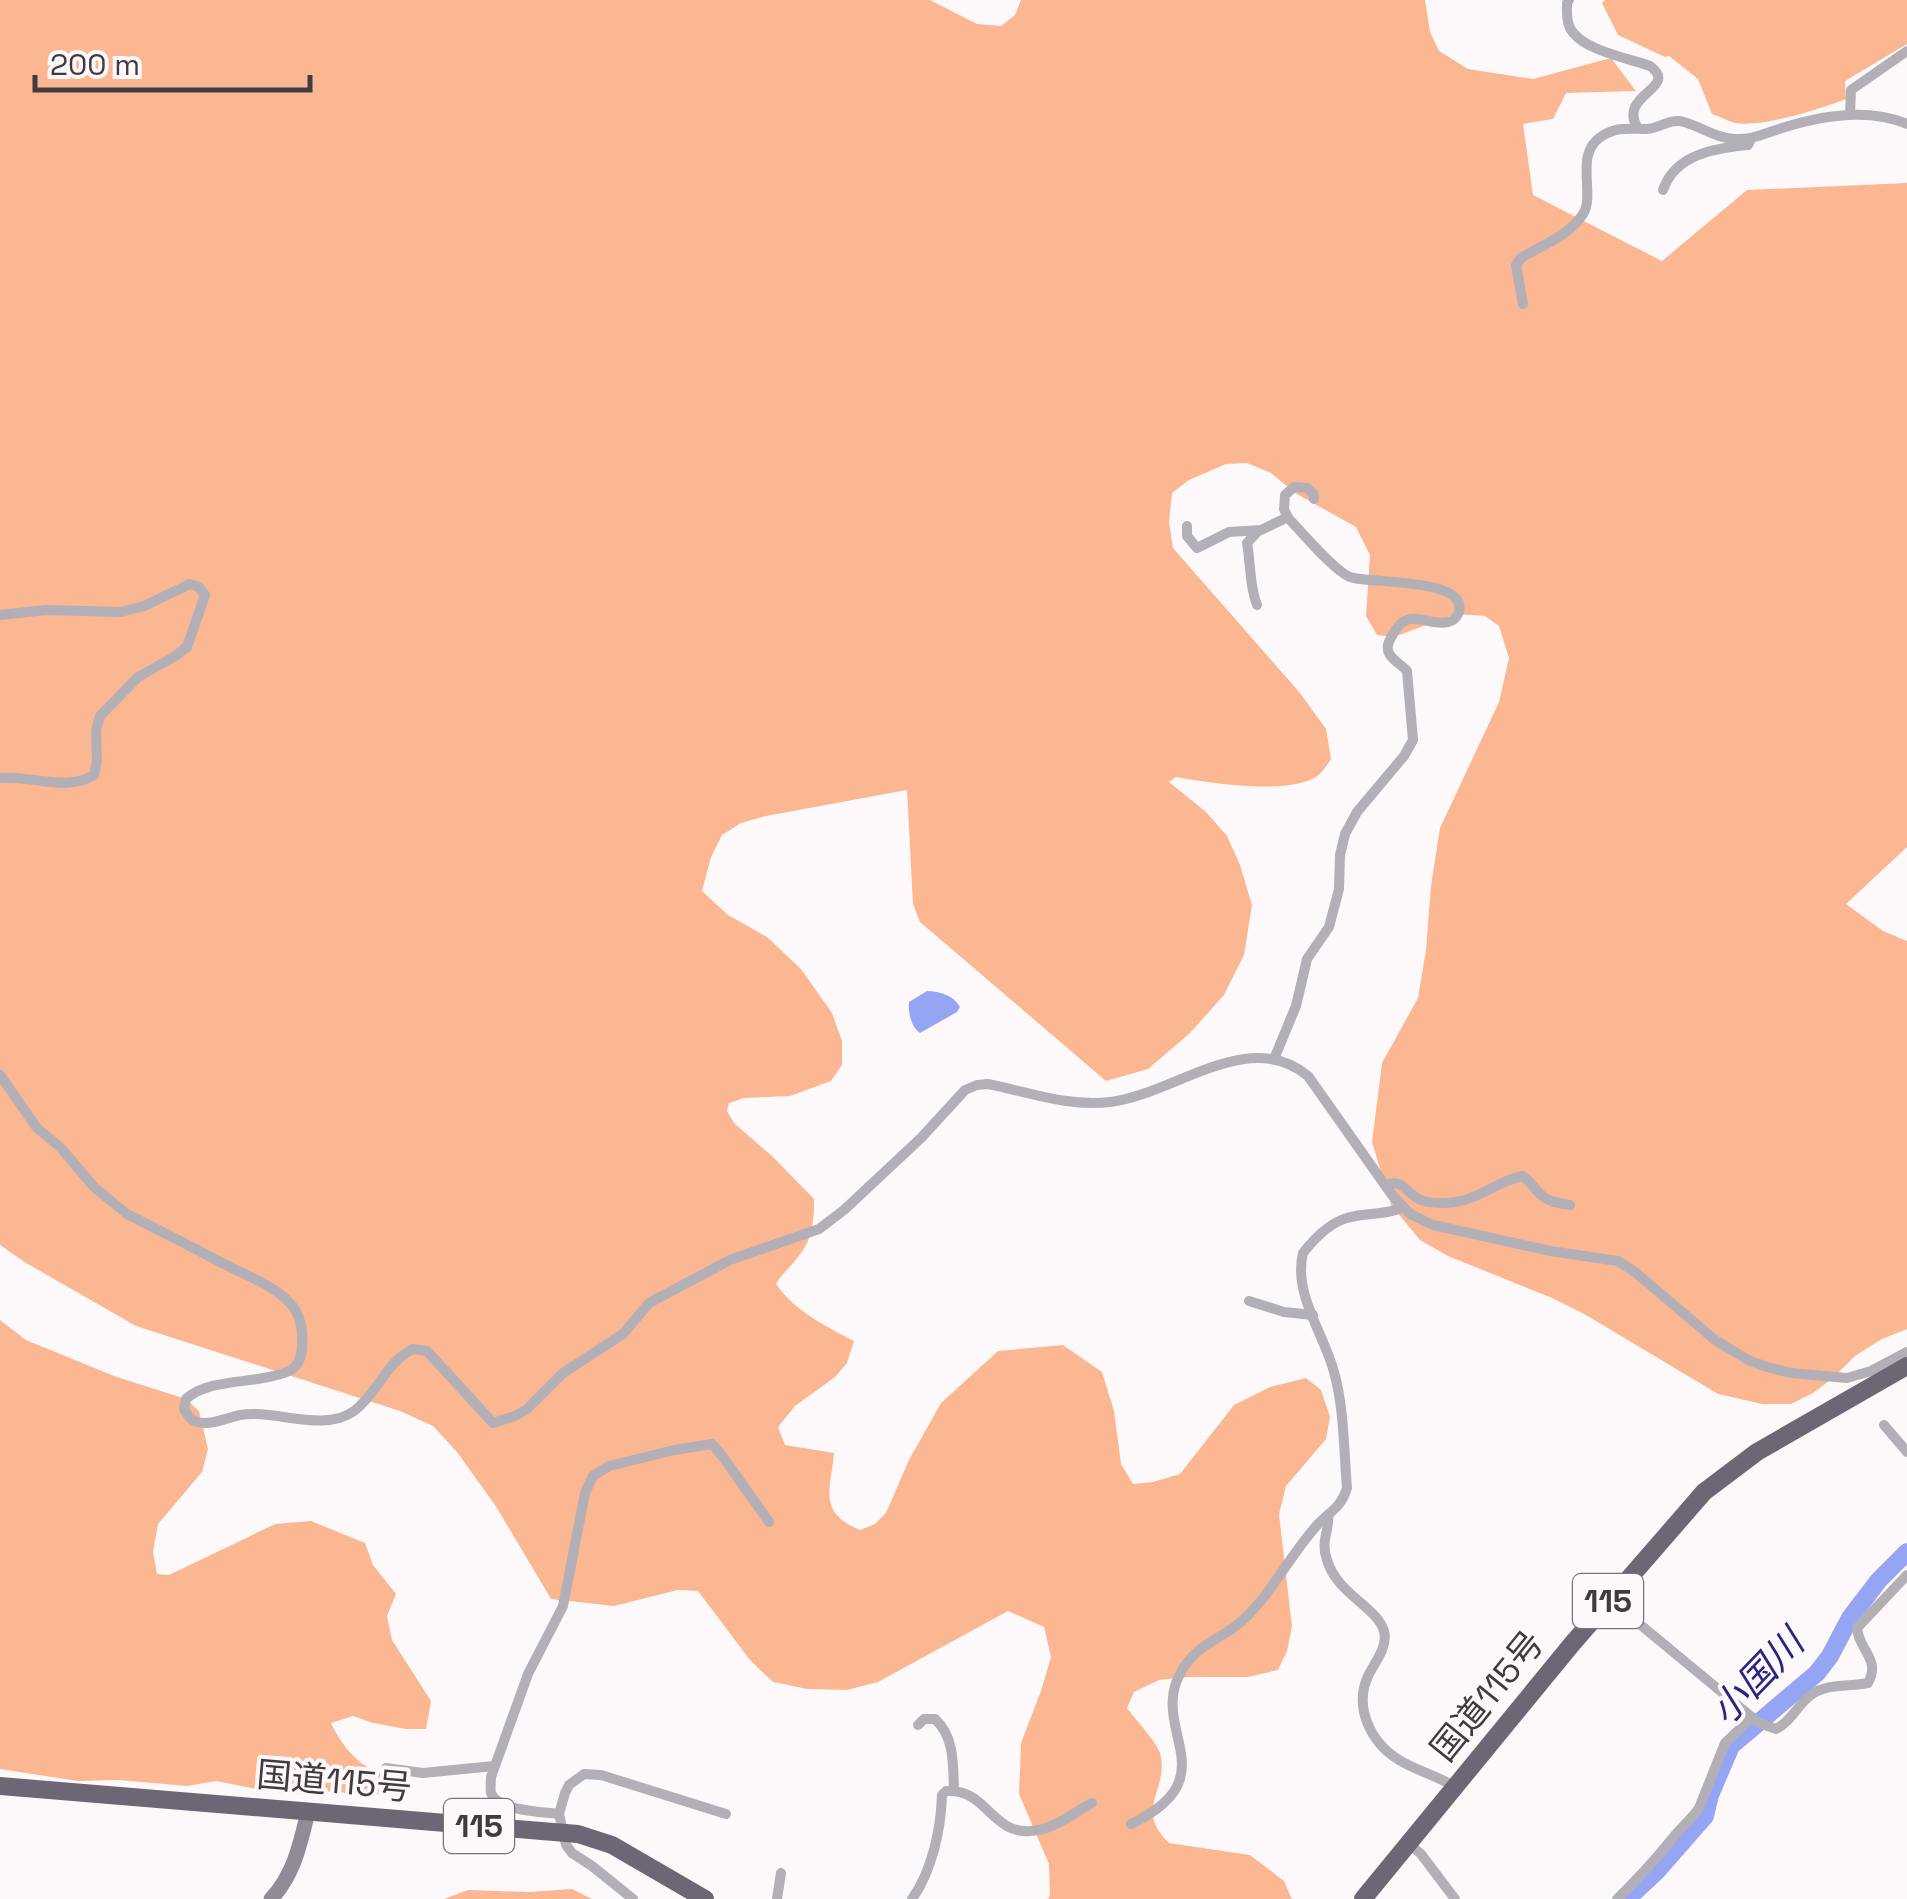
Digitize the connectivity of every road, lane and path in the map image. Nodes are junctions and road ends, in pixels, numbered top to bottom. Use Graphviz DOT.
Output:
graph roads {
  1 [pos="1569,0"];
  2 [pos="1907,51"];
  3 [pos="1850,115"];
  4 [pos="1907,124"];
  5 [pos="1637,127"];
  6 [pos="1752,138"];
  7 [pos="1663,190"];
  8 [pos="1523,304"];
  9 [pos="1314,500"];
  10 [pos="1288,517"];
  11 [pos="1187,526"];
  12 [pos="1258,531"];
  13 [pos="1257,606"];
  14 [pos="0,615"];
  15 [pos="0,778"];
  16 [pos="1274,1059"];
  17 [pos="0,1075"];
  18 [pos="1386,1185"];
  19 [pos="1570,1206"];
  20 [pos="1403,1207"];
  21 [pos="1249,1301"];
  22 [pos="1313,1315"];
  23 [pos="1907,1352"];
  24 [pos="1907,1366"];
  25 [pos="1884,1425"];
  26 [pos="1907,1452"];
  27 [pos="1328,1514"];
  28 [pos="768,1522"];
  29 [pos="1907,1576"];
  30 [pos="1625,1612"];
  31 [pos="1752,1717"];
  32 [pos="918,1726"];
  33 [pos="494,1766"];
  34 [pos="386,1768"];
  35 [pos="0,1786"];
  36 [pos="1455,1786"];
  37 [pos="954,1791"];
  38 [pos="1092,1802"];
  39 [pos="308,1812"];
  40 [pos="726,1814"];
  41 [pos="562,1823"];
  42 [pos="1131,1824"];
  43 [pos="1409,1844"];
  44 [pos="782,1872"];
  45 [pos="271,1899"];
  46 [pos="633,1899"];
  47 [pos="705,1899"];
  48 [pos="776,1899"];
  49 [pos="912,1899"];
  50 [pos="1363,1899"];
  51 [pos="1455,1899"];
  52 [pos="1617,1899"];
  1 -- 5 [label="street"];
  2 -- 3 [label="street"];
  3 -- 4 [label="street"];
  3 -- 6 [label="street"];
  5 -- 6 [label="street"];
  5 -- 8 [label="street"];
  6 -- 7 [label="street"];
  9 -- 10 [label="street"];
  10 -- 12 [label="street"];
  10 -- 16 [label="street"];
  11 -- 12 [label="street"];
  12 -- 13 [label="street"];
  14 -- 15 [label="street"];
  16 -- 17 [label="street"];
  16 -- 18 [label="street"];
  18 -- 19 [label="street"];
  18 -- 20 [label="street"];
  20 -- 22 [label="street"];
  20 -- 23 [label="street"];
  21 -- 22 [label="street"];
  22 -- 27 [label="street"];
  24 -- 36 [label="highway, 国道115号 / 115"];
  25 -- 26 [label="street"];
  27 -- 36 [label="street"];
  27 -- 42 [label="street"];
  28 -- 33 [label="street"];
  29 -- 31 [label="street"];
  30 -- 31 [label="street"];
  31 -- 52 [label="street"];
  32 -- 37 [label="street"];
  33 -- 34 [label="street"];
  33 -- 41 [label="street"];
  35 -- 39 [label="highway, 国道115号 / 115"];
  36 -- 43 [label="highway, 国道115号 / 115"];
  37 -- 38 [label="street"];
  37 -- 49 [label="street"];
  39 -- 41 [label="highway, 国道115号 / 115"];
  39 -- 45 [label="main road"];
  40 -- 41 [label="street"];
  41 -- 46 [label="street"];
  41 -- 47 [label="highway, 国道115号 / 115"];
  43 -- 50 [label="highway, 国道115号 / 115"];
  43 -- 51 [label="street"];
  44 -- 48 [label="street"];
}
